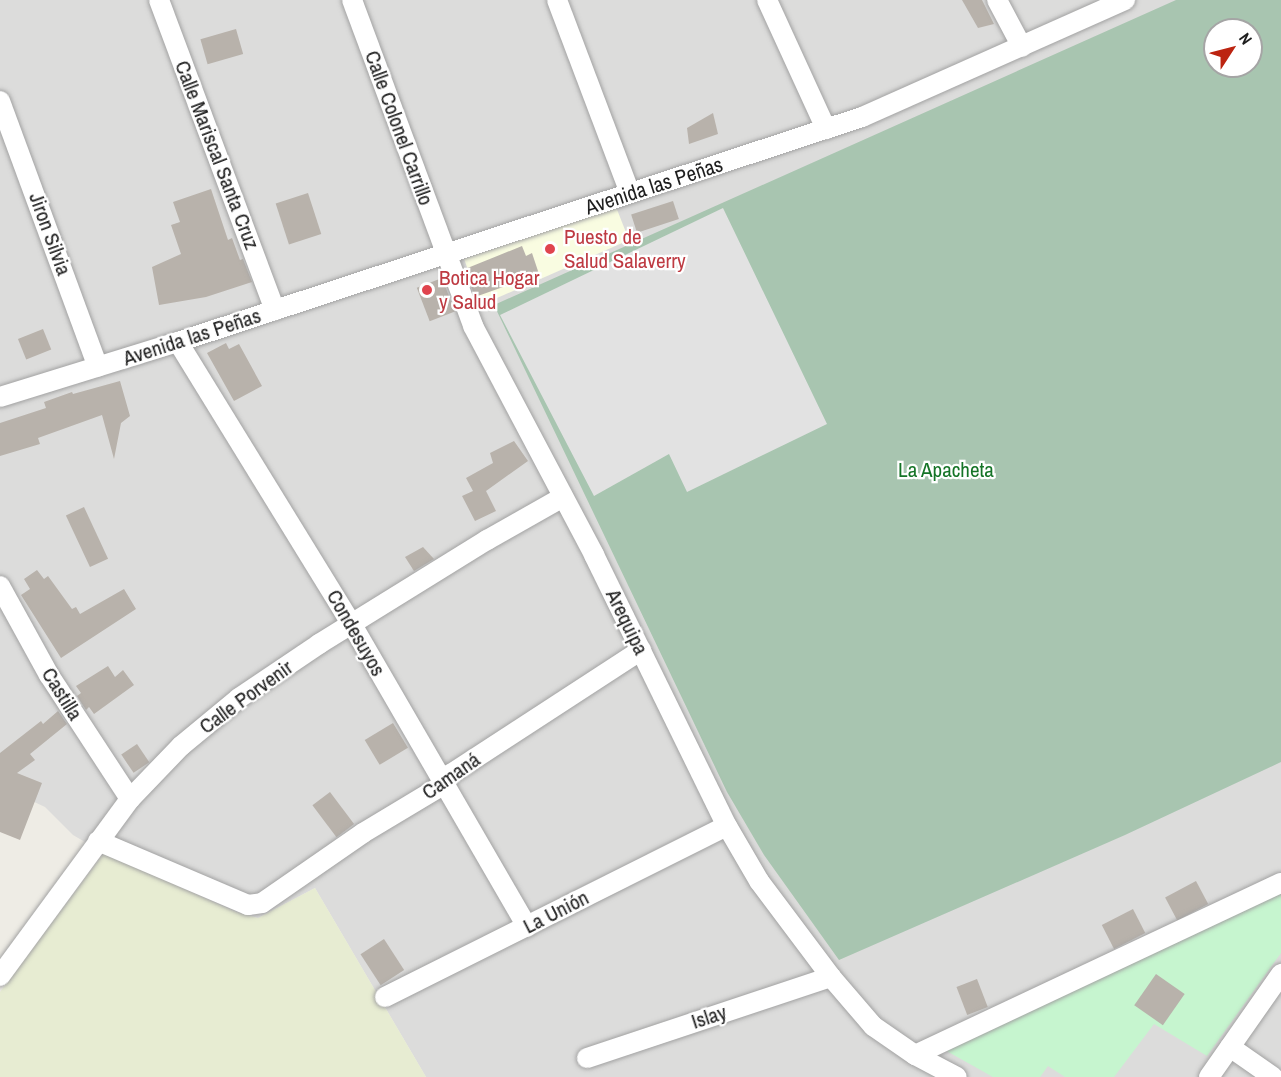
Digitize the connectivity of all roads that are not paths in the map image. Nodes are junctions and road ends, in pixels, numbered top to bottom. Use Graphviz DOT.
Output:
graph roads {
  1 [pos="159,0"];
  2 [pos="352,0"];
  3 [pos="557,0"];
  4 [pos="767,0"];
  5 [pos="997,0"];
  6 [pos="1125,0"];
  7 [pos="1022,47"];
  8 [pos="0,101"];
  9 [pos="826,129"];
  10 [pos="630,193"];
  11 [pos="447,255"];
  12 [pos="275,310"];
  13 [pos="178,342"];
  14 [pos="98,368"];
  15 [pos="0,397"];
  16 [pos="563,496"];
  17 [pos="0,586"];
  18 [pos="351,623"];
  19 [pos="641,650"];
  20 [pos="443,785"];
  21 [pos="130,798"];
  22 [pos="727,826"];
  23 [pos="98,841"];
  24 [pos="1281,883"];
  25 [pos="527,927"];
  26 [pos="1281,974"];
  27 [pos="0,976"];
  28 [pos="831,977"];
  29 [pos="385,997"];
  30 [pos="1230,1047"];
  31 [pos="915,1055"];
  32 [pos="587,1058"];
  33 [pos="957,1077"];
  34 [pos="1209,1077"];
  35 [pos="1273,1077"];
  1 -- 12 [label="street, Calle Mariscal Santa Cruz"];
  2 -- 11 [label="street, Calle Colonel Carrillo"];
  3 -- 10 [label="street"];
  4 -- 9 [label="street"];
  5 -- 7 [label="street"];
  6 -- 7 [label="street, Avenida las Peñas"];
  7 -- 9 [label="street, Avenida las Peñas"];
  8 -- 14 [label="street, Jiron Silvia"];
  9 -- 10 [label="street, Avenida las Peñas"];
  10 -- 11 [label="street, Avenida las Peñas"];
  11 -- 12 [label="street, Avenida las Peñas"];
  11 -- 16 [label="street, Arequipa"];
  12 -- 13 [label="street, Avenida las Peñas"];
  13 -- 14 [label="street, Avenida las Peñas"];
  13 -- 18 [label="street, Condesuyos"];
  14 -- 15 [label="street, Avenida las Peñas"];
  16 -- 18 [label="street, Calle Porvenir"];
  16 -- 19 [label="street, Arequipa"];
  17 -- 21 [label="street, Castilla"];
  18 -- 20 [label="street, Condesuyos"];
  18 -- 21 [label="street, Calle Porvenir"];
  19 -- 20 [label="street, Camaná"];
  19 -- 22 [label="street, Arequipa"];
  20 -- 23 [label="street, Camaná"];
  20 -- 25 [label="street, Condesuyos"];
  21 -- 23 [label="street, Calle Porvenir"];
  22 -- 25 [label="street, La Unión"];
  22 -- 28 [label="street, Arequipa"];
  23 -- 27 [label="street, Calle Porvenir"];
  24 -- 31 [label="street"];
  25 -- 29 [label="street, La Unión"];
  26 -- 30 [label="street"];
  28 -- 31 [label="street, Arequipa"];
  28 -- 32 [label="street, Islay"];
  30 -- 34 [label="street"];
  30 -- 35 [label="street"];
  31 -- 33 [label="street, Arequipa"];
}
